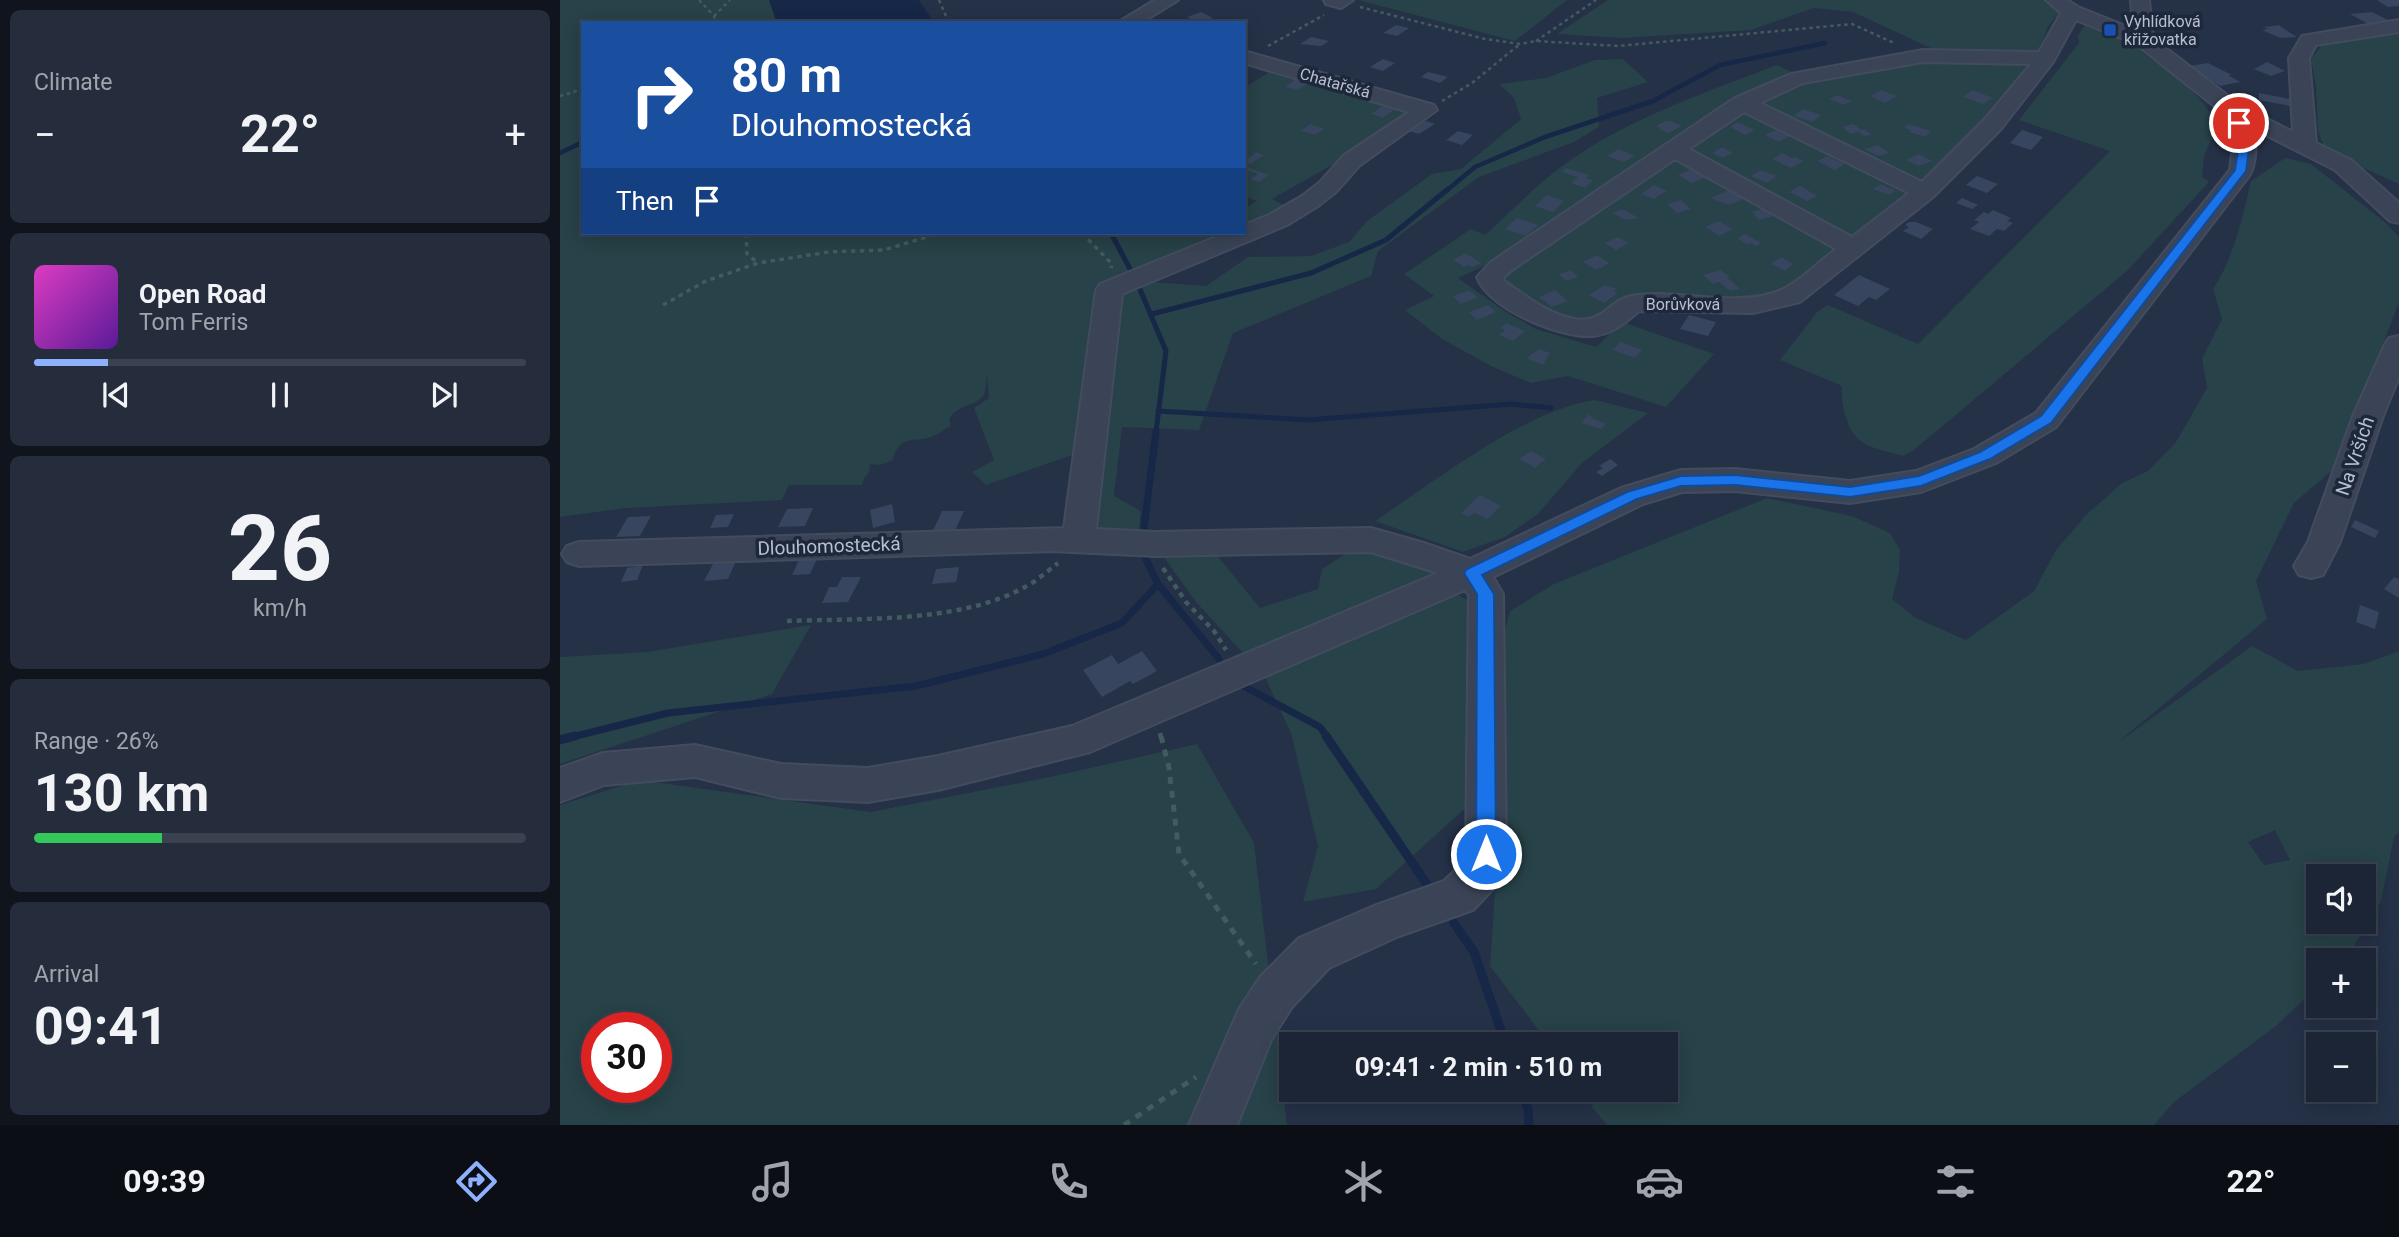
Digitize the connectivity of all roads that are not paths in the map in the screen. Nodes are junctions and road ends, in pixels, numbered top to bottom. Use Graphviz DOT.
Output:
graph roads {
  1 [pos="1168,0"];
  2 [pos="2140,0"];
  3 [pos="2063,5"];
  4 [pos="1130,21"];
  5 [pos="2399,26"];
  6 [pos="2143,40"];
  7 [pos="1246,57"];
  8 [pos="2046,58"];
  9 [pos="1742,103"];
  10 [pos="2232,110"];
  11 [pos="2305,145"];
  12 [pos="1674,150"];
  13 [pos="1925,192"];
  14 [pos="2399,216"];
  15 [pos="1246,233"];
  16 [pos="1242,235"];
  17 [pos="1854,248"];
  18 [pos="2399,345"];
  19 [pos="1078,542"];
  20 [pos="579,554"];
  21 [pos="2311,566"];
  22 [pos="1472,573"];
  23 [pos="560,785"];
  24 [pos="1213,1125"];
  1 -- 4 [label="street"];
  2 -- 6 [label="street"];
  3 -- 6 [label="street"];
  3 -- 8 [label="street, Borůvková"];
  5 -- 11 [label="street"];
  6 -- 10 [label="street"];
  7 -- 15 [label="street, Chatařská"];
  8 -- 9 [label="street, Borůvková"];
  8 -- 13 [label="street, Borůvková"];
  9 -- 12 [label="street, Borůvková"];
  9 -- 13 [label="street"];
  10 -- 11 [label="street"];
  10 -- 22 [label="street"];
  11 -- 14 [label="street"];
  12 -- 17 [label="street"];
  12 -- 17 [label="street, Borůvková"];
  13 -- 17 [label="street, Borůvková"];
  16 -- 19 [label="street, Chatařská"];
  18 -- 21 [label="street, Na Vrších"];
  19 -- 20 [label="street, Dlouhomostecká"];
  19 -- 22 [label="street, Dlouhomostecká"];
  22 -- 23 [label="street"];
  22 -- 24 [label="street"];
}
